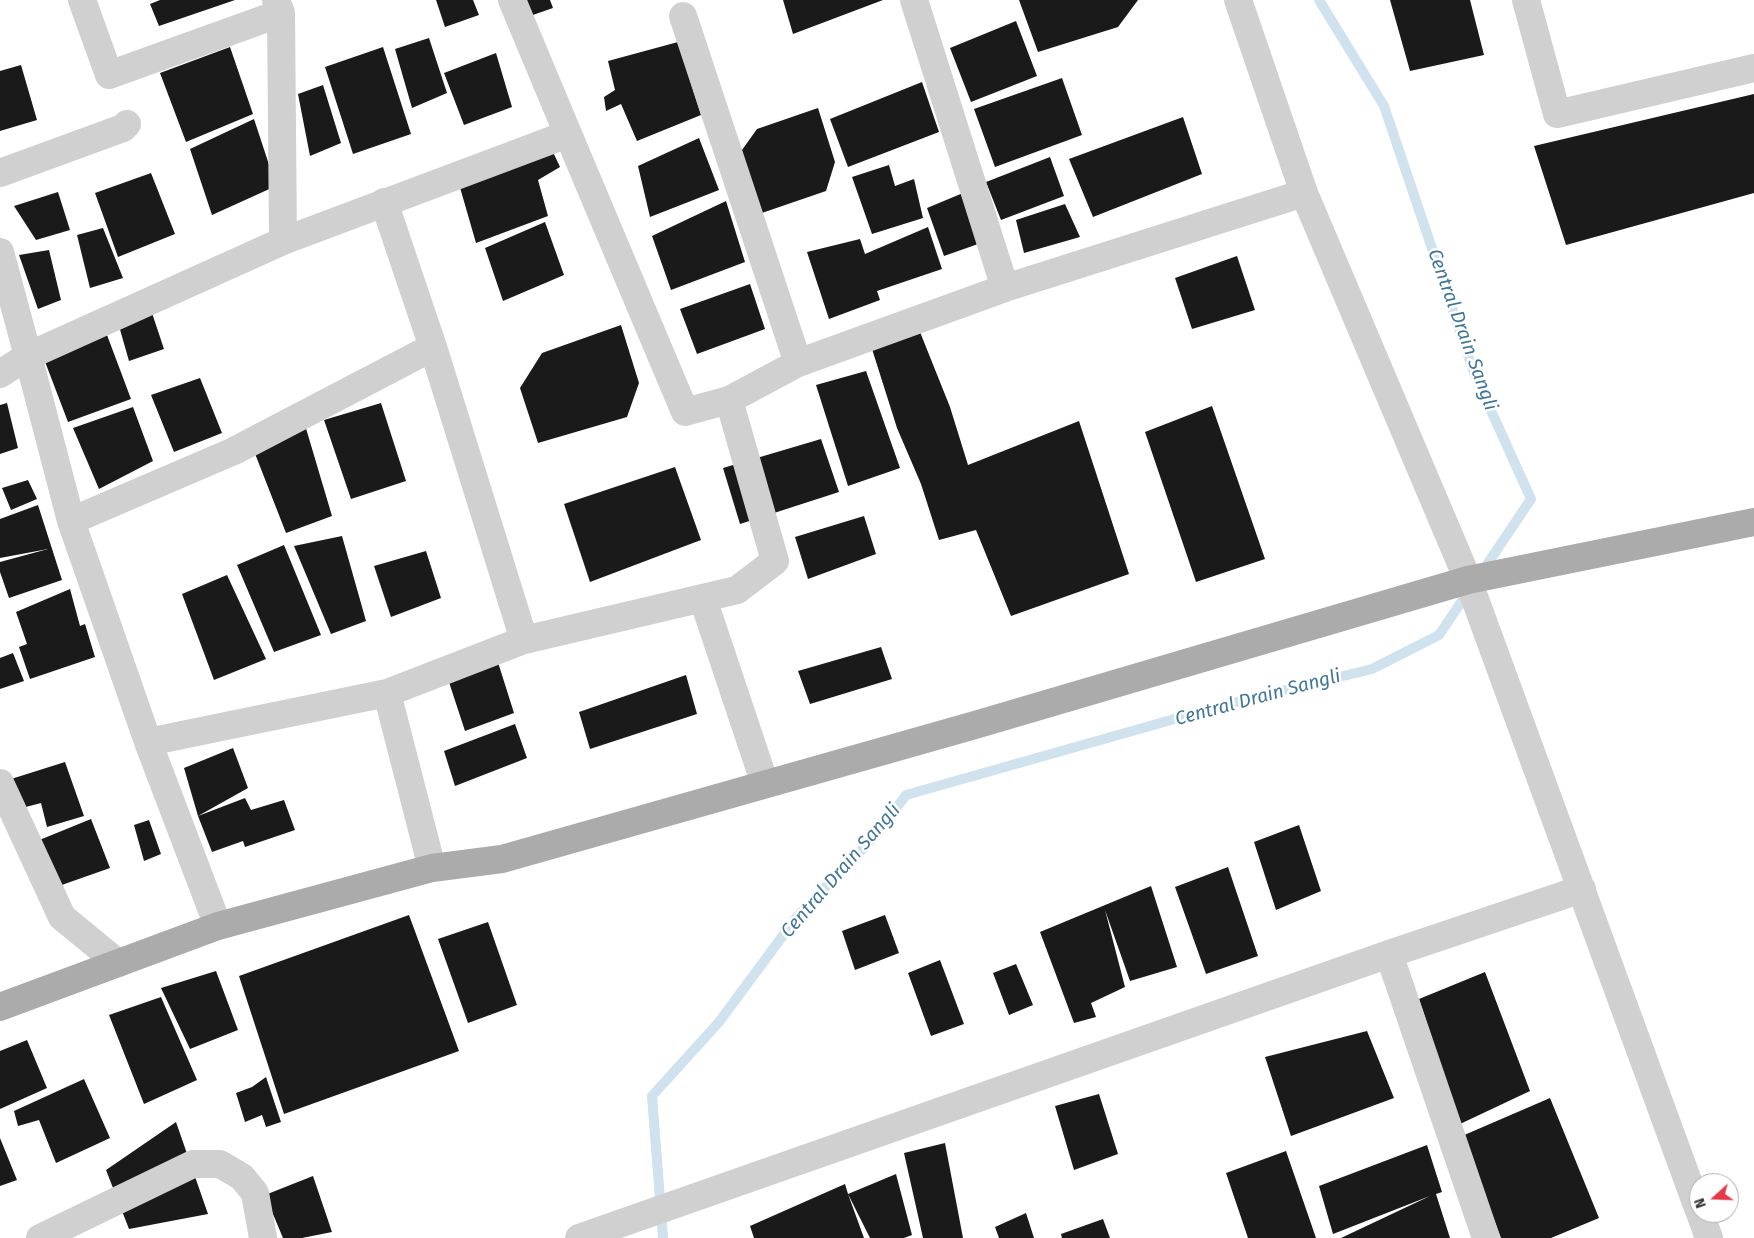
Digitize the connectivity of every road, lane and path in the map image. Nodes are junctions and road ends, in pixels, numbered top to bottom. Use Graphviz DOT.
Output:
graph roads {
  1 [pos="82,0"];
  2 [pos="512,0"];
  3 [pos="914,0"];
  4 [pos="1238,0"];
  5 [pos="1526,0"];
  6 [pos="278,7"];
  7 [pos="683,16"];
  8 [pos="1754,68"];
  9 [pos="127,124"];
  10 [pos="568,134"];
  11 [pos="0,174"];
  12 [pos="1304,193"];
  13 [pos="384,202"];
  14 [pos="283,241"];
  15 [pos="0,252"];
  16 [pos="1006,288"];
  17 [pos="433,347"];
  18 [pos="28,356"];
  19 [pos="798,364"];
  20 [pos="0,374"];
  21 [pos="730,400"];
  22 [pos="71,521"];
  23 [pos="1754,522"];
  24 [pos="1468,580"];
  25 [pos="703,599"];
  26 [pos="524,640"];
  27 [pos="387,694"];
  28 [pos="148,742"];
  29 [pos="0,783"];
  30 [pos="765,784"];
  31 [pos="432,868"];
  32 [pos="1582,889"];
  33 [pos="218,926"];
  34 [pos="1389,954"];
  35 [pos="118,963"];
  36 [pos="0,1007"];
  37 [pos="1689,1184"];
  38 [pos="1703,1223"];
  39 [pos="40,1238"];
  40 [pos="263,1238"];
  41 [pos="579,1238"];
  42 [pos="1486,1238"];
  43 [pos="1709,1238"];
  1 -- 6 [label="street"];
  2 -- 10 [label="street"];
  3 -- 16 [label="street"];
  4 -- 12 [label="street"];
  5 -- 8 [label="street"];
  6 -- 14 [label="street"];
  7 -- 19 [label="street"];
  9 -- 11 [label="street"];
  10 -- 13 [label="street"];
  10 -- 21 [label="street"];
  12 -- 16 [label="street"];
  12 -- 24 [label="street"];
  13 -- 14 [label="street"];
  13 -- 17 [label="street"];
  14 -- 18 [label="street"];
  15 -- 18 [label="street"];
  16 -- 19 [label="street"];
  17 -- 22 [label="street"];
  17 -- 26 [label="street"];
  18 -- 20 [label="street"];
  18 -- 22 [label="street"];
  19 -- 21 [label="street"];
  21 -- 25 [label="street"];
  22 -- 28 [label="street"];
  23 -- 24 [label="main road"];
  24 -- 30 [label="main road"];
  24 -- 32 [label="street"];
  25 -- 26 [label="street"];
  25 -- 30 [label="street"];
  26 -- 27 [label="street"];
  27 -- 28 [label="street"];
  27 -- 31 [label="street"];
  28 -- 33 [label="street"];
  29 -- 35 [label="street"];
  30 -- 31 [label="main road"];
  31 -- 33 [label="main road"];
  32 -- 34 [label="street"];
  32 -- 37 [label="street"];
  33 -- 35 [label="main road"];
  34 -- 41 [label="street"];
  34 -- 42 [label="street"];
  35 -- 36 [label="main road"];
  38 -- 43 [label="street"];
  39 -- 40 [label="street"];
}
